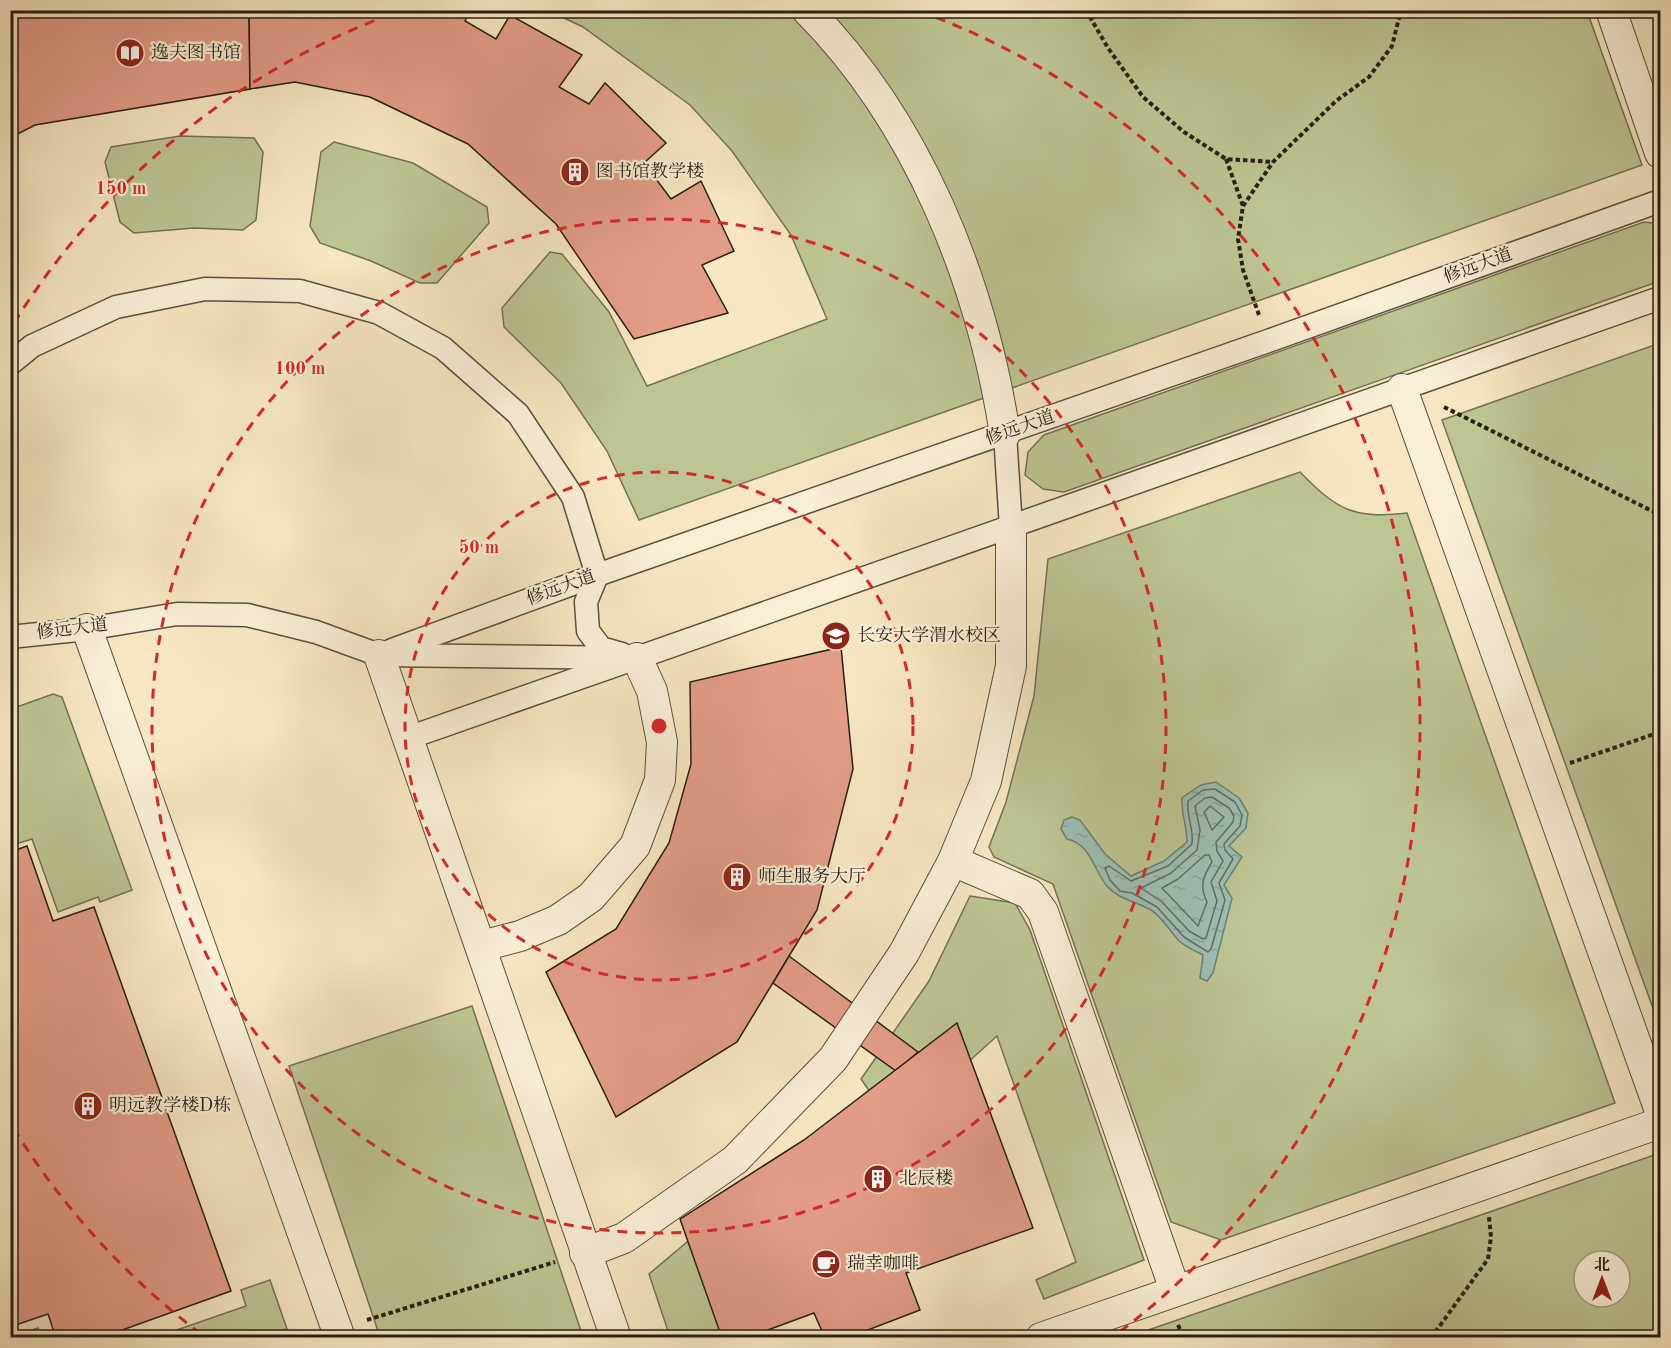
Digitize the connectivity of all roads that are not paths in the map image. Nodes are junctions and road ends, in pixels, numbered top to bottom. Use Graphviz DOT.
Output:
graph roads {
  1 [pos="807,10"];
  2 [pos="1611,10"];
  3 [pos="1660,153"];
  4 [pos="1660,201"];
  5 [pos="1660,298"];
  6 [pos="10,364"];
  7 [pos="1402,389"];
  8 [pos="1005,434"];
  9 [pos="1011,528"];
  10 [pos="597,575"];
  11 [pos="87,629"];
  12 [pos="10,637"];
  13 [pos="379,655"];
  14 [pos="637,658"];
  15 [pos="408,738"];
  16 [pos="953,861"];
  17 [pos="482,946"];
  18 [pos="1660,1111"];
  19 [pos="1660,1123"];
  20 [pos="585,1253"];
  21 [pos="1175,1290"];
  22 [pos="339,1333"];
  23 [pos="616,1338"];
  24 [pos="1041,1338"];
  1 -- 8 [label="street"];
  2 -- 3 [label="street"];
  4 -- 8 [label="street, 修远大道"];
  5 -- 7 [label="street, 修远大道"];
  6 -- 10 [label="street"];
  7 -- 9 [label="street, 修远大道"];
  7 -- 18 [label="street"];
  8 -- 9 [label="street"];
  8 -- 10 [label="street, 修远大道"];
  9 -- 14 [label="street, 修远大道"];
  9 -- 16 [label="street"];
  10 -- 13 [label="street, 修远大道"];
  10 -- 14 [label="street"];
  11 -- 12 [label="street, 修远大道"];
  11 -- 13 [label="street, 修远大道"];
  11 -- 22 [label="street"];
  13 -- 14 [label="street, 修远大道"];
  13 -- 15 [label="street"];
  14 -- 15 [label="street"];
  14 -- 17 [label="street"];
  15 -- 17 [label="street"];
  16 -- 20 [label="street"];
  16 -- 21 [label="street"];
  17 -- 20 [label="street"];
  19 -- 21 [label="street"];
  20 -- 23 [label="street"];
  21 -- 24 [label="street"];
}
